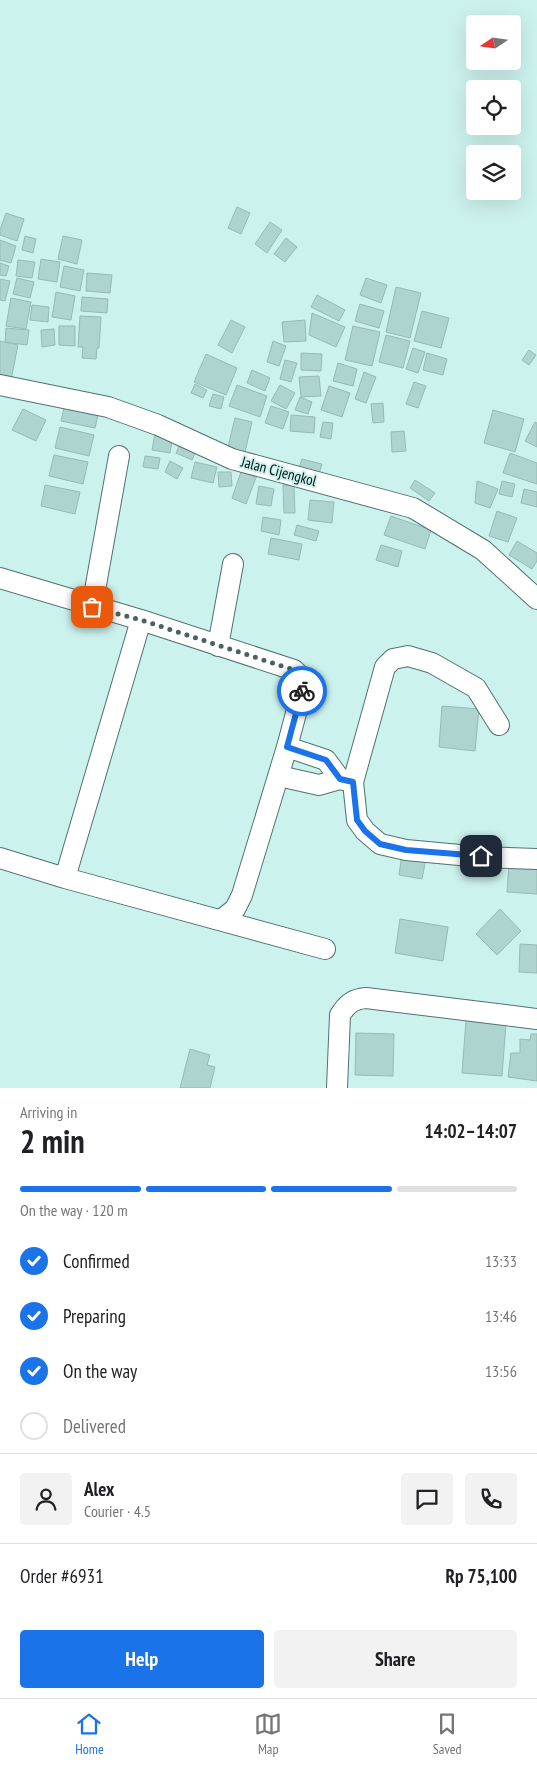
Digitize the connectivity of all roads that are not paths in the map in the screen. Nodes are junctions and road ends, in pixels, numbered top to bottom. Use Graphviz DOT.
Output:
graph roads {
  1 [pos="0,385"];
  2 [pos="119,456"];
  3 [pos="233,564"];
  4 [pos="0,578"];
  5 [pos="537,599"];
  6 [pos="92,607"];
  7 [pos="141,620"];
  8 [pos="218,646"];
  9 [pos="500,726"];
  10 [pos="287,747"];
  11 [pos="279,776"];
  12 [pos="347,781"];
  13 [pos="0,858"];
  14 [pos="537,859"];
  15 [pos="65,878"];
  16 [pos="221,920"];
  17 [pos="325,949"];
  18 [pos="537,1019"];
  19 [pos="337,1088"];
  1 -- 5 [label="street, Jalan Cijengkol"];
  2 -- 6 [label="street"];
  3 -- 8 [label="street"];
  4 -- 6 [label="street"];
  6 -- 7 [label="street"];
  7 -- 8 [label="street"];
  7 -- 15 [label="street"];
  8 -- 10 [label="street"];
  9 -- 12 [label="street"];
  10 -- 11 [label="street"];
  10 -- 12 [label="street"];
  11 -- 12 [label="street"];
  11 -- 16 [label="street"];
  12 -- 14 [label="street"];
  13 -- 15 [label="street"];
  15 -- 16 [label="street"];
  16 -- 17 [label="street"];
  18 -- 19 [label="street"];
}
